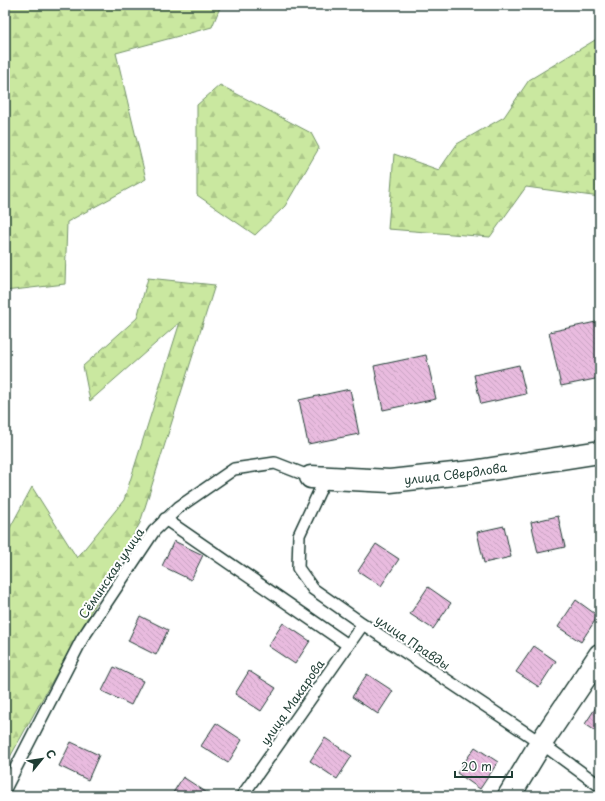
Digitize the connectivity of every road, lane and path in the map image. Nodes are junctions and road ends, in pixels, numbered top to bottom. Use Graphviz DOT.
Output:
graph roads {
  1 [pos="600,452"];
  2 [pos="318,477"];
  3 [pos="165,519"];
  4 [pos="363,624"];
  5 [pos="348,645"];
  6 [pos="600,655"];
  7 [pos="541,743"];
  8 [pos="600,786"];
  9 [pos="5,790"];
  10 [pos="242,796"];
  11 [pos="509,796"];
  1 -- 2 [label="street, улица Свердлова"];
  2 -- 3 [label="lane, Сёминская улица"];
  2 -- 4 [label="lane, улица Правды"];
  3 -- 5 [label="lane"];
  3 -- 9 [label="lane, Сёминская улица"];
  4 -- 5 [label="lane, улица Макарова"];
  4 -- 7 [label="lane, улица Правды"];
  5 -- 10 [label="lane, улица Макарова"];
  6 -- 7 [label="street"];
  7 -- 8 [label="lane, улица Правды"];
  7 -- 11 [label="street"];
}
